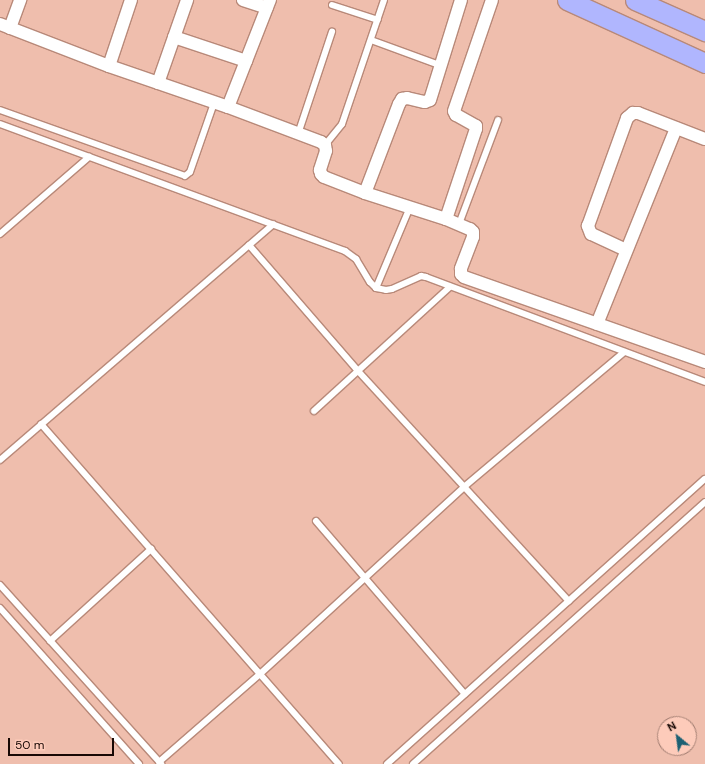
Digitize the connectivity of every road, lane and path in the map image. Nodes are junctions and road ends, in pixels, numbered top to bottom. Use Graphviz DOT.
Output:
graph roads {
  1 [pos="20,0"];
  2 [pos="130,0"];
  3 [pos="187,0"];
  4 [pos="243,0"];
  5 [pos="384,0"];
  6 [pos="461,0"];
  7 [pos="492,0"];
  8 [pos="567,0"];
  9 [pos="635,0"];
  10 [pos="268,4"];
  11 [pos="332,5"];
  12 [pos="378,20"];
  13 [pos="5,26"];
  14 [pos="705,31"];
  15 [pos="332,32"];
  16 [pos="174,37"];
  17 [pos="371,40"];
  18 [pos="246,61"];
  19 [pos="705,63"];
  20 [pos="109,66"];
  21 [pos="442,66"];
  22 [pos="158,83"];
  23 [pos="214,103"];
  24 [pos="228,107"];
  25 [pos="0,110"];
  26 [pos="498,120"];
  27 [pos="0,124"];
  28 [pos="676,128"];
  29 [pos="298,134"];
  30 [pos="705,139"];
  31 [pos="325,146"];
  32 [pos="89,157"];
  33 [pos="365,193"];
  34 [pos="410,207"];
  35 [pos="446,218"];
  36 [pos="274,224"];
  37 [pos="459,224"];
  38 [pos="0,234"];
  39 [pos="249,245"];
  40 [pos="626,250"];
  41 [pos="450,286"];
  42 [pos="376,288"];
  43 [pos="597,324"];
  44 [pos="624,352"];
  45 [pos="705,362"];
  46 [pos="358,371"];
  47 [pos="705,382"];
  48 [pos="314,411"];
  49 [pos="40,424"];
  50 [pos="0,460"];
  51 [pos="705,479"];
  52 [pos="465,486"];
  53 [pos="705,502"];
  54 [pos="316,521"];
  55 [pos="151,549"];
  56 [pos="365,578"];
  57 [pos="0,585"];
  58 [pos="569,601"];
  59 [pos="0,608"];
  60 [pos="50,641"];
  61 [pos="260,674"];
  62 [pos="465,694"];
  63 [pos="160,763"];
  64 [pos="139,764"];
  65 [pos="339,764"];
  66 [pos="387,764"];
  67 [pos="413,764"];
  1 -- 13 [label="street"];
  2 -- 20 [label="street"];
  3 -- 16 [label="street"];
  4 -- 10 [label="street"];
  5 -- 12 [label="lane"];
  6 -- 21 [label="street"];
  7 -- 35 [label="street"];
  8 -- 19 [label="highway"];
  9 -- 14 [label="highway"];
  10 -- 18 [label="street"];
  11 -- 12 [label="lane"];
  12 -- 17 [label="lane"];
  13 -- 20 [label="street"];
  15 -- 29 [label="lane"];
  16 -- 18 [label="street"];
  16 -- 22 [label="street"];
  17 -- 21 [label="lane"];
  17 -- 31 [label="lane"];
  18 -- 24 [label="street"];
  20 -- 22 [label="street"];
  21 -- 33 [label="street"];
  22 -- 23 [label="street"];
  23 -- 24 [label="street"];
  23 -- 25 [label="lane"];
  24 -- 29 [label="street"];
  26 -- 37 [label="lane"];
  27 -- 32 [label="lane"];
  28 -- 30 [label="street"];
  28 -- 40 [label="street"];
  28 -- 40 [label="street"];
  29 -- 31 [label="street"];
  31 -- 33 [label="street"];
  32 -- 36 [label="lane"];
  32 -- 38 [label="lane"];
  33 -- 34 [label="street"];
  34 -- 35 [label="street"];
  34 -- 42 [label="lane"];
  35 -- 37 [label="street"];
  36 -- 39 [label="lane"];
  36 -- 42 [label="lane"];
  37 -- 43 [label="street"];
  39 -- 46 [label="lane"];
  39 -- 49 [label="lane"];
  40 -- 43 [label="street"];
  41 -- 42 [label="lane"];
  41 -- 44 [label="lane"];
  41 -- 46 [label="lane"];
  43 -- 45 [label="street"];
  44 -- 47 [label="lane"];
  44 -- 52 [label="lane"];
  46 -- 48 [label="lane"];
  46 -- 52 [label="lane"];
  49 -- 50 [label="lane"];
  49 -- 55 [label="lane"];
  51 -- 58 [label="lane"];
  52 -- 56 [label="lane"];
  52 -- 58 [label="lane"];
  53 -- 67 [label="lane"];
  54 -- 56 [label="lane"];
  55 -- 60 [label="lane"];
  55 -- 61 [label="lane"];
  56 -- 61 [label="lane"];
  56 -- 62 [label="lane"];
  57 -- 60 [label="lane"];
  58 -- 62 [label="lane"];
  59 -- 64 [label="lane"];
  60 -- 63 [label="lane"];
  61 -- 63 [label="lane"];
  61 -- 65 [label="lane"];
  62 -- 66 [label="lane"];
}
